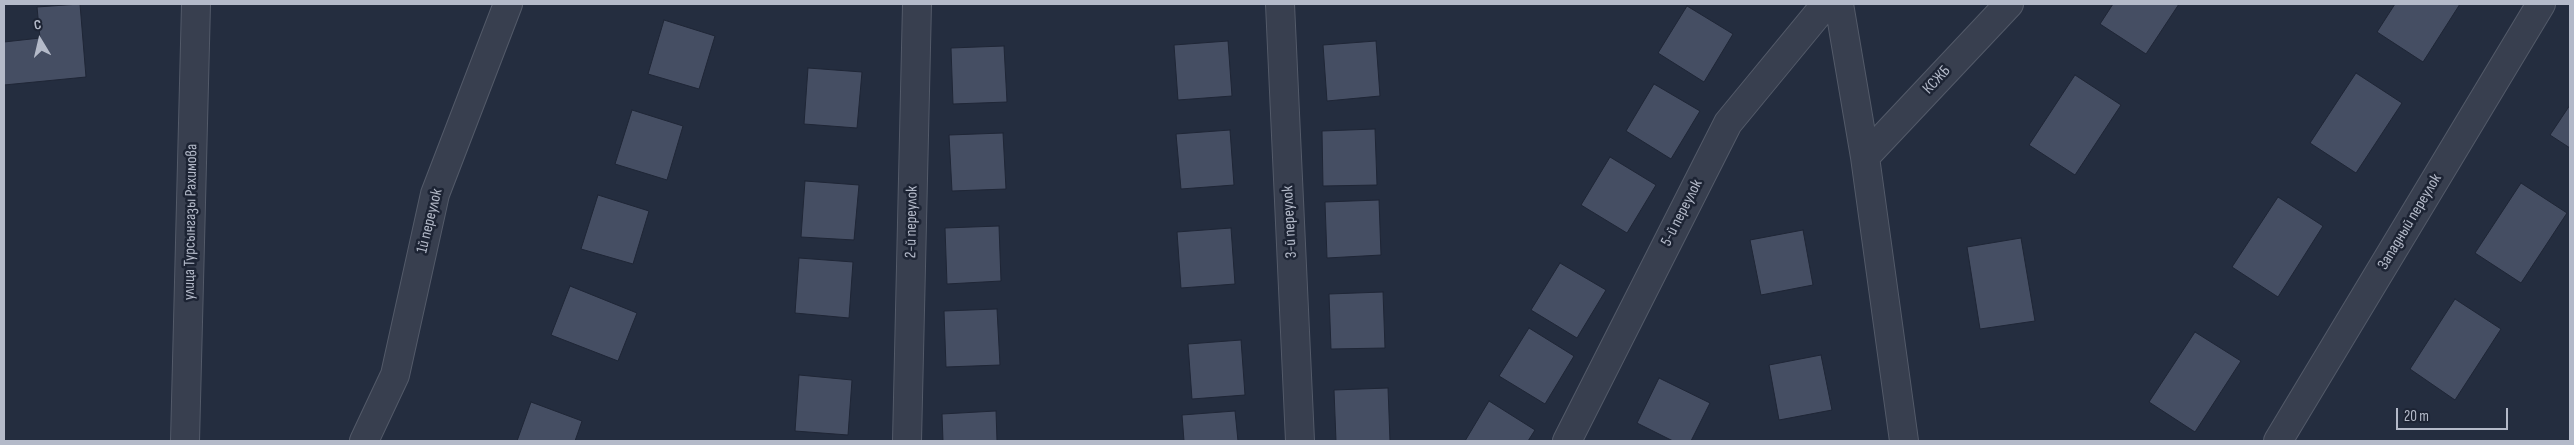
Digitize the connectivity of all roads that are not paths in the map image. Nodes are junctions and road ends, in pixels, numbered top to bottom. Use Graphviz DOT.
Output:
graph roads {
  1 [pos="196,4"];
  2 [pos="508,4"];
  3 [pos="917,4"];
  4 [pos="1280,4"];
  5 [pos="1826,4"];
  6 [pos="1839,4"];
  7 [pos="2009,4"];
  8 [pos="2541,4"];
  9 [pos="1865,157"];
  10 [pos="185,441"];
  11 [pos="364,441"];
  12 [pos="907,441"];
  13 [pos="1300,441"];
  14 [pos="1567,441"];
  15 [pos="1904,441"];
  16 [pos="2278,441"];
  1 -- 10 [label="street, улица Турсынгазы Рахимова"];
  2 -- 11 [label="street, 1й переулок"];
  3 -- 12 [label="street, 2-й переулок"];
  4 -- 13 [label="street, 3-й переулок"];
  5 -- 14 [label="street, 5-й переулок"];
  6 -- 9 [label="street"];
  7 -- 9 [label="street, КСЖБ"];
  8 -- 16 [label="street, Западный переулок"];
  9 -- 15 [label="street"];
}
